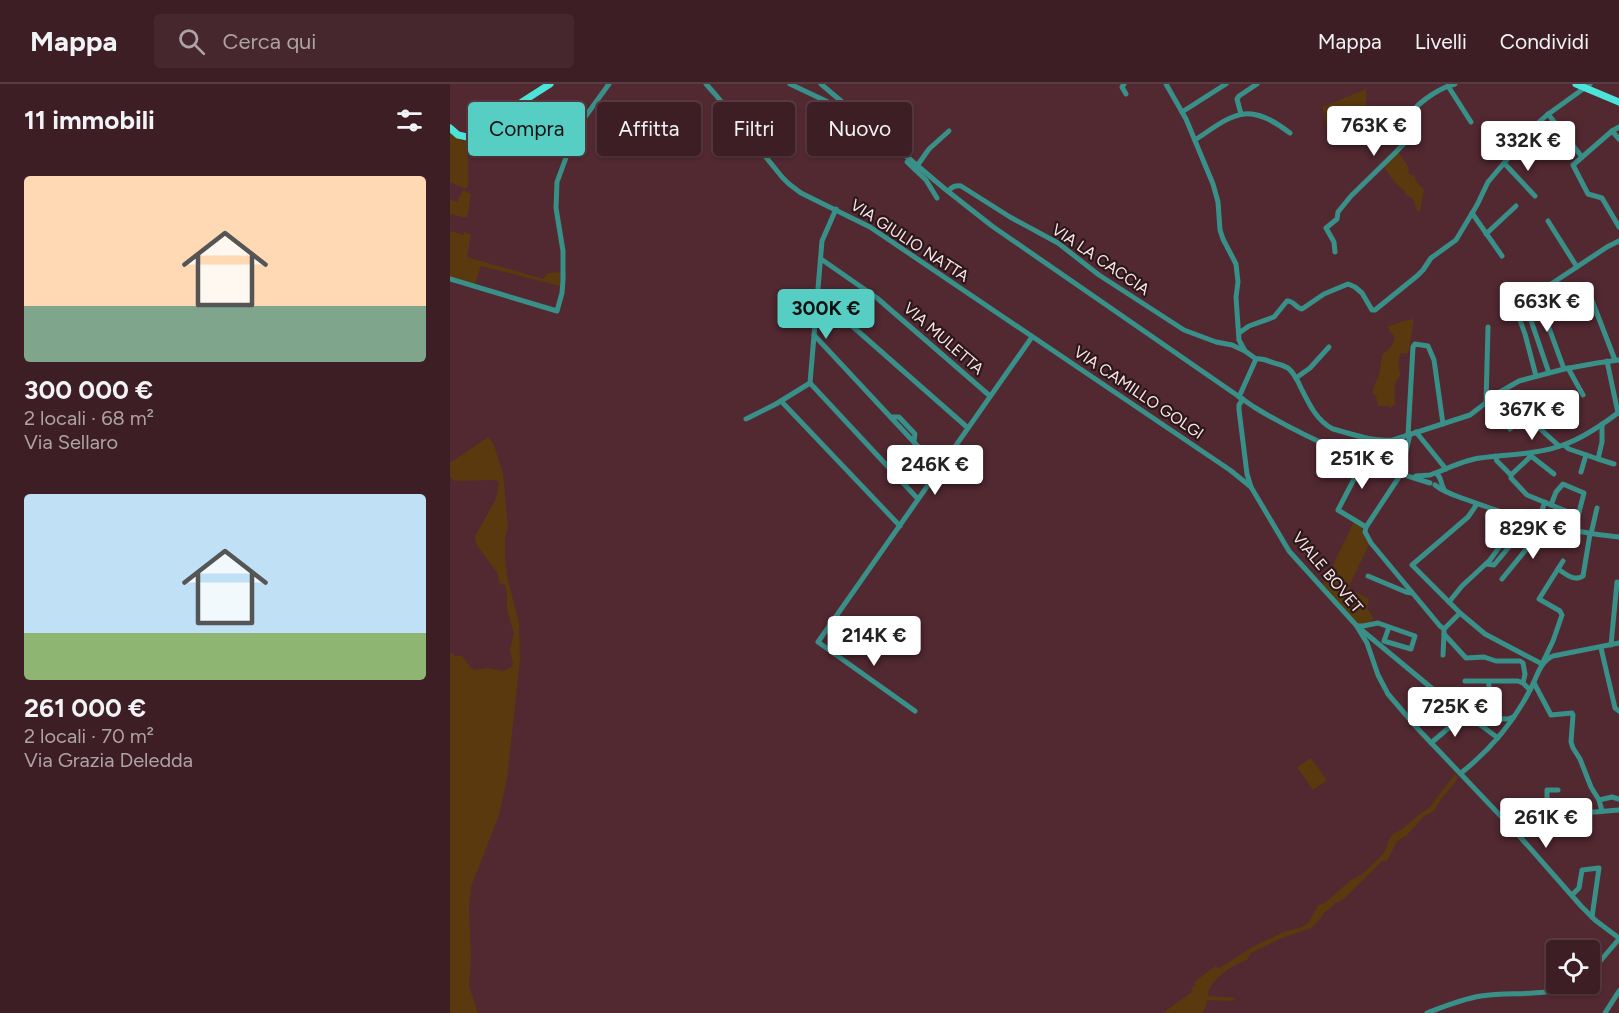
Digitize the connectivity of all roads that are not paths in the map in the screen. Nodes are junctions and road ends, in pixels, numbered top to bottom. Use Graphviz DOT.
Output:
graph roads {
  1 [pos="550,84"];
  2 [pos="609,84"];
  3 [pos="706,84"];
  4 [pos="790,84"];
  5 [pos="821,84"];
  6 [pos="1124,84"];
  7 [pos="1166,84"];
  8 [pos="1226,84"];
  9 [pos="1257,84"];
  10 [pos="1455,84"];
  11 [pos="1576,84"];
  12 [pos="1448,86"];
  13 [pos="1588,86"];
  14 [pos="1126,94"];
  15 [pos="1619,102"];
  16 [pos="1182,112"];
  17 [pos="1241,114"];
  18 [pos="1548,114"];
  19 [pos="1471,122"];
  20 [pos="1619,127"];
  21 [pos="450,128"];
  22 [pos="949,130"];
  23 [pos="1612,131"];
  24 [pos="1290,133"];
  25 [pos="1619,139"];
  26 [pos="1195,140"];
  27 [pos="1582,157"];
  28 [pos="1504,163"];
  29 [pos="917,166"];
  30 [pos="948,191"];
  31 [pos="1535,196"];
  32 [pos="937,198"];
  33 [pos="1516,206"];
  34 [pos="836,209"];
  35 [pos="1472,213"];
  36 [pos="1548,221"];
  37 [pos="1619,227"];
  38 [pos="1486,234"];
  39 [pos="1619,241"];
  40 [pos="1335,252"];
  41 [pos="1502,256"];
  42 [pos="821,259"];
  43 [pos="1577,267"];
  44 [pos="450,279"];
  45 [pos="1586,285"];
  46 [pos="1539,292"];
  47 [pos="818,296"];
  48 [pos="1524,300"];
  49 [pos="1488,327"];
  50 [pos="1239,333"];
  51 [pos="814,335"];
  52 [pos="1032,337"];
  53 [pos="1329,347"];
  54 [pos="1245,351"];
  55 [pos="1256,359"];
  56 [pos="1617,360"];
  57 [pos="1606,362"];
  58 [pos="1566,369"];
  59 [pos="1548,373"];
  60 [pos="1536,376"];
  61 [pos="1296,378"];
  62 [pos="810,383"];
  63 [pos="1500,392"];
  64 [pos="1583,395"];
  65 [pos="990,396"];
  66 [pos="1241,398"];
  67 [pos="781,401"];
  68 [pos="1486,403"];
  69 [pos="1619,412"];
  70 [pos="1525,415"];
  71 [pos="746,418"];
  72 [pos="1443,424"];
  73 [pos="1602,424"];
  74 [pos="968,428"];
  75 [pos="1510,429"];
  76 [pos="1411,434"];
  77 [pos="1562,446"];
  78 [pos="1531,454"];
  79 [pos="1586,455"];
  80 [pos="1495,456"];
  81 [pos="1364,459"];
  82 [pos="1598,459"];
  83 [pos="1246,460"];
  84 [pos="1614,464"];
  85 [pos="1449,468"];
  86 [pos="939,469"];
  87 [pos="1230,470"];
  88 [pos="1581,472"];
  89 [pos="1401,474"];
  90 [pos="1554,474"];
  91 [pos="1511,475"];
  92 [pos="1411,476"];
  93 [pos="1437,477"];
  94 [pos="1432,484"];
  95 [pos="1251,487"];
  96 [pos="1446,492"];
  97 [pos="918,499"];
  98 [pos="1548,503"];
  99 [pos="1477,504"];
  100 [pos="1597,508"];
  101 [pos="1578,516"];
  102 [pos="1519,519"];
  103 [pos="1537,524"];
  104 [pos="1546,525"];
  105 [pos="900,526"];
  106 [pos="1366,527"];
  107 [pos="1573,531"];
  108 [pos="1591,534"];
  109 [pos="1619,537"];
  110 [pos="1563,561"];
  111 [pos="1558,569"];
  112 [pos="1368,576"];
  113 [pos="1502,579"];
  114 [pos="1617,587"];
  115 [pos="1412,592"];
  116 [pos="1449,602"];
  117 [pos="1617,603"];
  118 [pos="1460,612"];
  119 [pos="1374,623"];
  120 [pos="1356,625"];
  121 [pos="1389,627"];
  122 [pos="1616,628"];
  123 [pos="1444,632"];
  124 [pos="1368,634"];
  125 [pos="1367,643"];
  126 [pos="1378,643"];
  127 [pos="1619,643"];
  128 [pos="1611,645"];
  129 [pos="1601,648"];
  130 [pos="1443,656"];
  131 [pos="1542,664"];
  132 [pos="1465,681"];
  133 [pos="1490,682"];
  134 [pos="1523,683"];
  135 [pos="1534,683"];
  136 [pos="1530,690"];
  137 [pos="1452,705"];
  138 [pos="915,711"];
  139 [pos="1619,711"];
  140 [pos="1465,714"];
  141 [pos="1515,716"];
  142 [pos="1488,718"];
  143 [pos="1498,738"];
  144 [pos="1431,743"];
  145 [pos="1461,773"];
  146 [pos="1558,790"];
  147 [pos="1619,799"];
  148 [pos="1599,800"];
  149 [pos="1619,810"];
  150 [pos="1602,811"];
  151 [pos="1572,895"];
  152 [pos="1592,917"];
  153 [pos="1619,939"];
  154 [pos="1600,961"];
  155 [pos="1546,991"];
  156 [pos="1619,991"];
  157 [pos="1427,1013"];
  158 [pos="1605,1013"];
  1 -- 21 [label="main road"];
  2 -- 44 [label="street"];
  3 -- 34 [label="street, VIA GIULIO NATTA"];
  4 -- 32 [label="street"];
  5 -- 29 [label="street"];
  6 -- 14 [label="street"];
  7 -- 16 [label="street"];
  8 -- 16 [label="street"];
  9 -- 17 [label="street"];
  10 -- 12 [label="street"];
  11 -- 13 [label="main road"];
  12 -- 19 [label="street"];
  12 -- 40 [label="street"];
  13 -- 15 [label="main road"];
  13 -- 18 [label="street"];
  16 -- 26 [label="street"];
  17 -- 24 [label="street"];
  17 -- 26 [label="street"];
  18 -- 27 [label="street"];
  18 -- 28 [label="street"];
  20 -- 23 [label="street"];
  22 -- 29 [label="street"];
  23 -- 25 [label="street"];
  23 -- 27 [label="street"];
  26 -- 50 [label="street"];
  27 -- 37 [label="street"];
  28 -- 31 [label="street"];
  28 -- 35 [label="street"];
  29 -- 30 [label="street"];
  30 -- 54 [label="street, VIA LA CACCIA"];
  30 -- 66 [label="street"];
  33 -- 38 [label="street"];
  34 -- 42 [label="street"];
  34 -- 52 [label="street, VIA GIULIO NATTA"];
  35 -- 38 [label="street"];
  35 -- 50 [label="street"];
  36 -- 43 [label="street"];
  38 -- 41 [label="street"];
  39 -- 43 [label="street"];
  42 -- 47 [label="street"];
  42 -- 65 [label="street, VIA MULETTA"];
  43 -- 46 [label="street"];
  45 -- 56 [label="street"];
  46 -- 48 [label="street"];
  46 -- 58 [label="street"];
  47 -- 51 [label="street"];
  47 -- 74 [label="street"];
  48 -- 59 [label="street"];
  48 -- 60 [label="street"];
  49 -- 68 [label="street"];
  50 -- 54 [label="street"];
  51 -- 62 [label="street"];
  51 -- 86 [label="street"];
  52 -- 65 [label="street"];
  52 -- 87 [label="street, VIA CAMILLO GOLGI"];
  53 -- 61 [label="street"];
  54 -- 55 [label="street"];
  55 -- 61 [label="street"];
  55 -- 66 [label="street"];
  56 -- 57 [label="street"];
  57 -- 58 [label="street"];
  57 -- 69 [label="street"];
  58 -- 59 [label="street"];
  58 -- 64 [label="street"];
  59 -- 60 [label="street"];
  60 -- 63 [label="street"];
  61 -- 76 [label="street"];
  62 -- 67 [label="street"];
  62 -- 97 [label="street"];
  63 -- 68 [label="street"];
  63 -- 70 [label="street"];
  65 -- 74 [label="street"];
  66 -- 81 [label="street"];
  66 -- 83 [label="street"];
  67 -- 71 [label="street"];
  67 -- 105 [label="street"];
  68 -- 72 [label="street"];
  69 -- 73 [label="street"];
  70 -- 75 [label="street"];
  70 -- 77 [label="street"];
  72 -- 76 [label="street"];
  72 -- 76 [label="street"];
  73 -- 77 [label="street"];
  73 -- 82 [label="street"];
  74 -- 86 [label="street"];
  76 -- 85 [label="street"];
  76 -- 89 [label="street"];
  77 -- 78 [label="street"];
  77 -- 79 [label="street"];
  78 -- 80 [label="street"];
  78 -- 90 [label="street"];
  78 -- 91 [label="street"];
  79 -- 82 [label="street"];
  79 -- 88 [label="street"];
  80 -- 85 [label="street"];
  80 -- 91 [label="street"];
  81 -- 89 [label="street"];
  81 -- 106 [label="street"];
  82 -- 84 [label="street"];
  83 -- 87 [label="street"];
  83 -- 95 [label="street"];
  85 -- 93 [label="street"];
  86 -- 97 [label="street"];
  87 -- 95 [label="street, VIA CAMILLO GOLGI"];
  89 -- 92 [label="street"];
  89 -- 106 [label="street"];
  91 -- 98 [label="street"];
  92 -- 93 [label="street"];
  92 -- 94 [label="street"];
  93 -- 94 [label="street"];
  93 -- 94 [label="street"];
  93 -- 96 [label="street"];
  94 -- 96 [label="street"];
  95 -- 120 [label="street, VIALE BOVET"];
  96 -- 99 [label="street"];
  97 -- 105 [label="street"];
  98 -- 101 [label="street"];
  98 -- 101 [label="street"];
  98 -- 103 [label="street"];
  99 -- 102 [label="street"];
  99 -- 116 [label="street"];
  100 -- 108 [label="street"];
  101 -- 107 [label="street"];
  102 -- 103 [label="street"];
  102 -- 116 [label="street"];
  103 -- 104 [label="street"];
  104 -- 107 [label="street"];
  104 -- 113 [label="street"];
  105 -- 138 [label="street"];
  106 -- 115 [label="street"];
  107 -- 108 [label="street"];
  108 -- 109 [label="street"];
  108 -- 111 [label="street"];
  110 -- 111 [label="street"];
  111 -- 131 [label="street"];
  112 -- 115 [label="street"];
  114 -- 117 [label="street"];
  115 -- 123 [label="street"];
  116 -- 118 [label="street"];
  117 -- 122 [label="street"];
  118 -- 123 [label="street"];
  118 -- 131 [label="street"];
  119 -- 120 [label="street"];
  119 -- 121 [label="street"];
  119 -- 124 [label="street"];
  120 -- 124 [label="street"];
  120 -- 125 [label="street, VIALE BOVET"];
  121 -- 121 [label="street"];
  122 -- 128 [label="street"];
  123 -- 130 [label="street"];
  123 -- 134 [label="street"];
  124 -- 126 [label="street"];
  125 -- 126 [label="street"];
  125 -- 144 [label="street, VIALE BOVET"];
  126 -- 137 [label="street"];
  127 -- 128 [label="street"];
  128 -- 129 [label="street"];
  129 -- 131 [label="street"];
  129 -- 139 [label="street"];
  131 -- 135 [label="street"];
  132 -- 133 [label="street"];
  133 -- 134 [label="street"];
  133 -- 142 [label="street"];
  134 -- 136 [label="street"];
  135 -- 136 [label="street"];
  135 -- 148 [label="street"];
  136 -- 141 [label="street"];
  137 -- 140 [label="street"];
  137 -- 142 [label="street"];
  140 -- 143 [label="street"];
  140 -- 144 [label="street"];
  141 -- 142 [label="street"];
  141 -- 143 [label="street"];
  143 -- 145 [label="street"];
  144 -- 145 [label="street, VIALE BOVET"];
  145 -- 151 [label="street, VIALE BOVET"];
  146 -- 150 [label="street"];
  147 -- 148 [label="street"];
  148 -- 150 [label="street"];
  149 -- 150 [label="street"];
  151 -- 152 [label="street, VIALE BOVET"];
  151 -- 152 [label="street"];
  152 -- 153 [label="street, VIALE BOVET"];
  153 -- 154 [label="street"];
  155 -- 157 [label="street"];
  156 -- 158 [label="street"];
}
